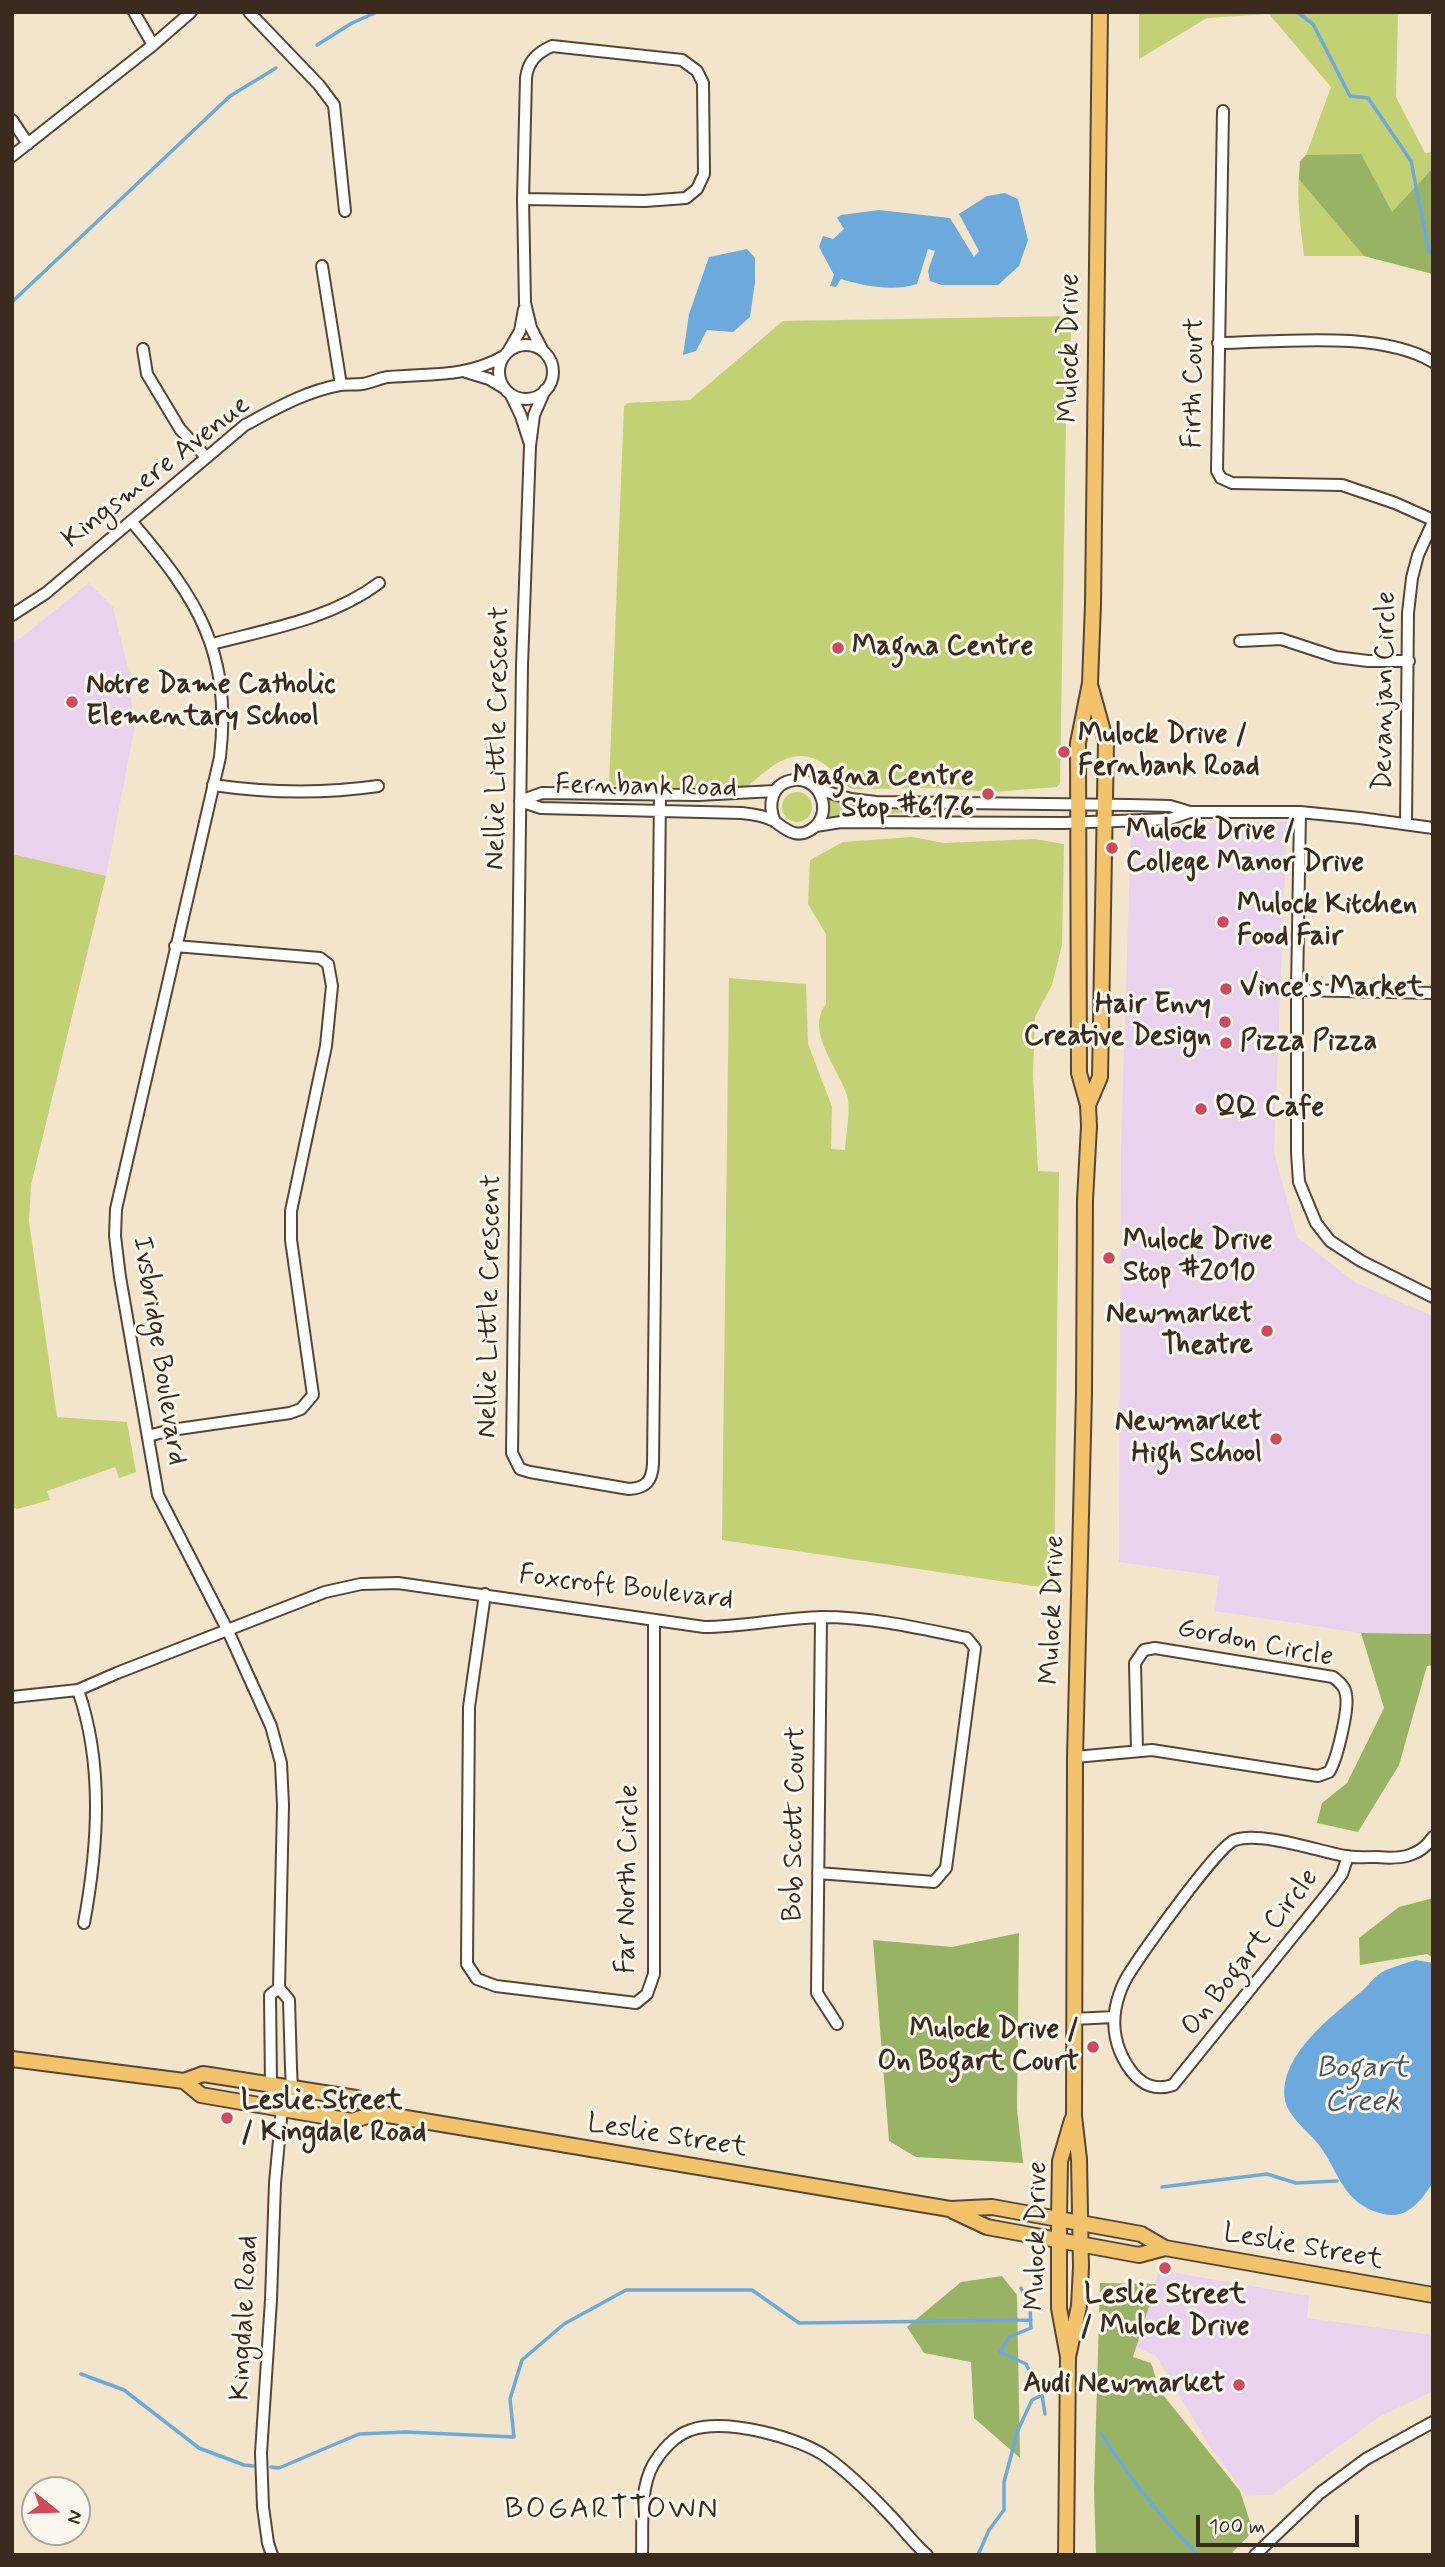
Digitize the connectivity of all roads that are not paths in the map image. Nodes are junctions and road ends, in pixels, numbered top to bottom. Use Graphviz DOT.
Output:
graph roads {
  1 [pos="134,12"];
  2 [pos="191,12"];
  3 [pos="249,12"];
  4 [pos="1100,12"];
  5 [pos="153,46"];
  6 [pos="1223,111"];
  7 [pos="12,120"];
  8 [pos="28,144"];
  9 [pos="12,156"];
  10 [pos="523,199"];
  11 [pos="345,211"];
  12 [pos="322,266"];
  13 [pos="525,303"];
  14 [pos="1218,343"];
  15 [pos="143,349"];
  16 [pos="543,351"];
  17 [pos="506,354"];
  18 [pos="1433,362"];
  19 [pos="466,372"];
  20 [pos="341,385"];
  21 [pos="545,390"];
  22 [pos="508,391"];
  23 [pos="530,446"];
  24 [pos="206,457"];
  25 [pos="1433,521"];
  26 [pos="131,522"];
  27 [pos="379,583"];
  28 [pos="12,615"];
  29 [pos="1240,641"];
  30 [pos="212,644"];
  31 [pos="1409,661"];
  32 [pos="1090,683"];
  33 [pos="213,785"];
  34 [pos="378,786"];
  35 [pos="817,789"];
  36 [pos="775,791"];
  37 [pos="660,794"];
  38 [pos="520,801"];
  39 [pos="1079,804"];
  40 [pos="1105,805"];
  41 [pos="660,811"];
  42 [pos="1189,812"];
  43 [pos="1300,813"];
  44 [pos="1105,821"];
  45 [pos="775,822"];
  46 [pos="1079,822"];
  47 [pos="1406,823"];
  48 [pos="816,825"];
  49 [pos="1433,828"];
  50 [pos="175,946"];
  51 [pos="1297,990"];
  52 [pos="1433,993"];
  53 [pos="1088,1105"];
  54 [pos="1433,1297"];
  55 [pos="148,1436"];
  56 [pos="485,1594"];
  57 [pos="821,1617"];
  58 [pos="654,1620"];
  59 [pos="228,1630"];
  60 [pos="78,1690"];
  61 [pos="12,1697"];
  62 [pos="1137,1751"];
  63 [pos="1074,1757"];
  64 [pos="1433,1837"];
  65 [pos="1348,1856"];
  66 [pos="818,1873"];
  67 [pos="84,1923"];
  68 [pos="279,1988"];
  69 [pos="1114,2017"];
  70 [pos="1073,2019"];
  71 [pos="837,2024"];
  72 [pos="12,2059"];
  73 [pos="184,2081"];
  74 [pos="271,2085"];
  75 [pos="292,2089"];
  76 [pos="282,2108"];
  77 [pos="376,2113"];
  78 [pos="1074,2116"];
  79 [pos="950,2209"];
  80 [pos="1059,2219"];
  81 [pos="1080,2223"];
  82 [pos="1059,2240"];
  83 [pos="1080,2244"];
  84 [pos="1165,2248"];
  85 [pos="1433,2295"];
  86 [pos="1068,2357"];
  87 [pos="1433,2422"];
  88 [pos="272,2555"];
  89 [pos="642,2555"];
  90 [pos="927,2555"];
  91 [pos="1066,2555"];
  92 [pos="1255,2555"];
  1 -- 5 [label="street"];
  2 -- 5 [label="street"];
  3 -- 11 [label="street"];
  4 -- 32 [label="main road, Mulock Drive"];
  5 -- 8 [label="street"];
  6 -- 14 [label="street, Firth Court"];
  7 -- 8 [label="street"];
  8 -- 9 [label="street"];
  10 -- 10 [label="street"];
  10 -- 13 [label="street"];
  12 -- 20 [label="street"];
  13 -- 16 [label="street"];
  13 -- 17 [label="street"];
  14 -- 18 [label="street"];
  14 -- 25 [label="street, Firth Court"];
  15 -- 24 [label="street"];
  16 -- 17 [label="street"];
  16 -- 21 [label="street"];
  17 -- 19 [label="street, Kingsmere Avenue"];
  17 -- 22 [label="street"];
  19 -- 20 [label="street, Kingsmere Avenue"];
  19 -- 22 [label="street, Kingsmere Avenue"];
  20 -- 24 [label="street, Kingsmere Avenue"];
  21 -- 22 [label="street"];
  21 -- 23 [label="street, Nellie Little Crescent"];
  22 -- 23 [label="street, Nellie Little Crescent"];
  23 -- 38 [label="street, Nellie Little Crescent"];
  24 -- 26 [label="street, Kingsmere Avenue"];
  25 -- 31 [label="street, Devanjan Circle"];
  26 -- 28 [label="street, Kingsmere Avenue"];
  26 -- 30 [label="street, Ivsbridge Boulevard"];
  27 -- 30 [label="street"];
  29 -- 31 [label="street"];
  30 -- 33 [label="street, Ivsbridge Boulevard"];
  31 -- 47 [label="street, Devanjan Circle"];
  32 -- 39 [label="main road, Mulock Drive"];
  32 -- 40 [label="main road, Mulock Drive"];
  33 -- 34 [label="street"];
  33 -- 50 [label="street, Ivsbridge Boulevard"];
  35 -- 36 [label="street"];
  35 -- 39 [label="street"];
  35 -- 48 [label="street"];
  36 -- 37 [label="street, Fernbank Road"];
  36 -- 45 [label="street"];
  37 -- 38 [label="street, Fernbank Road"];
  37 -- 41 [label="street, Nellie Little Crescent"];
  38 -- 41 [label="street, Fernbank Road"];
  38 -- 41 [label="street, Nellie Little Crescent"];
  39 -- 40 [label="street"];
  39 -- 46 [label="main road, Mulock Drive"];
  40 -- 42 [label="street"];
  40 -- 44 [label="main road, Mulock Drive"];
  41 -- 45 [label="street, Fernbank Road"];
  42 -- 43 [label="street"];
  42 -- 44 [label="street"];
  43 -- 47 [label="street"];
  43 -- 51 [label="street"];
  44 -- 46 [label="street"];
  44 -- 53 [label="main road, Mulock Drive"];
  45 -- 48 [label="street"];
  46 -- 48 [label="street"];
  46 -- 53 [label="main road, Mulock Drive"];
  47 -- 49 [label="street"];
  50 -- 55 [label="street, Ivsbridge Boulevard"];
  50 -- 55 [label="street"];
  51 -- 52 [label="street"];
  51 -- 54 [label="street"];
  53 -- 63 [label="main road, Mulock Drive"];
  55 -- 59 [label="street, Ivsbridge Boulevard"];
  56 -- 58 [label="street, Foxcroft Boulevard"];
  56 -- 58 [label="street, Far North Circle"];
  56 -- 59 [label="street, Foxcroft Boulevard"];
  57 -- 58 [label="street, Foxcroft Boulevard"];
  57 -- 66 [label="street, Bob Scott Court"];
  57 -- 66 [label="street, Foxcroft Boulevard"];
  59 -- 60 [label="street, Foxcroft Boulevard"];
  59 -- 68 [label="street, Ivsbridge Boulevard"];
  60 -- 61 [label="street, Foxcroft Boulevard"];
  60 -- 67 [label="street"];
  62 -- 62 [label="street, Gordon Circle"];
  62 -- 63 [label="street, Gordon Circle"];
  63 -- 70 [label="main road, Mulock Drive"];
  64 -- 65 [label="street"];
  65 -- 69 [label="street, On Bogart Circle"];
  65 -- 69 [label="street, On Bogart Circle"];
  66 -- 71 [label="street, Bob Scott Court"];
  68 -- 74 [label="street, Ivsbridge Boulevard"];
  68 -- 75 [label="street, Ivsbridge Boulevard"];
  69 -- 70 [label="street"];
  70 -- 78 [label="main road, Mulock Drive"];
  72 -- 73 [label="main road, Leslie Street"];
  73 -- 74 [label="main road, Leslie Street"];
  73 -- 76 [label="main road, Leslie Street"];
  74 -- 75 [label="main road, Leslie Street"];
  74 -- 76 [label="street"];
  75 -- 76 [label="street, Ivsbridge Boulevard"];
  75 -- 77 [label="main road, Leslie Street"];
  76 -- 77 [label="main road, Leslie Street"];
  76 -- 88 [label="street, Kingdale Road"];
  77 -- 79 [label="main road, Leslie Street"];
  78 -- 80 [label="main road, Mulock Drive"];
  78 -- 81 [label="main road, Mulock Drive"];
  79 -- 80 [label="main road, Leslie Street"];
  79 -- 82 [label="main road, Leslie Street"];
  80 -- 81 [label="main road, Leslie Street"];
  80 -- 82 [label="main road, Mulock Drive"];
  81 -- 83 [label="main road, Mulock Drive"];
  81 -- 84 [label="main road, Leslie Street"];
  82 -- 83 [label="main road, Leslie Street"];
  82 -- 86 [label="main road, Mulock Drive"];
  83 -- 84 [label="main road, Leslie Street"];
  83 -- 86 [label="main road, Mulock Drive"];
  84 -- 85 [label="main road, Leslie Street"];
  86 -- 91 [label="main road, Mulock Drive"];
  87 -- 92 [label="street"];
  89 -- 90 [label="street"];
}
